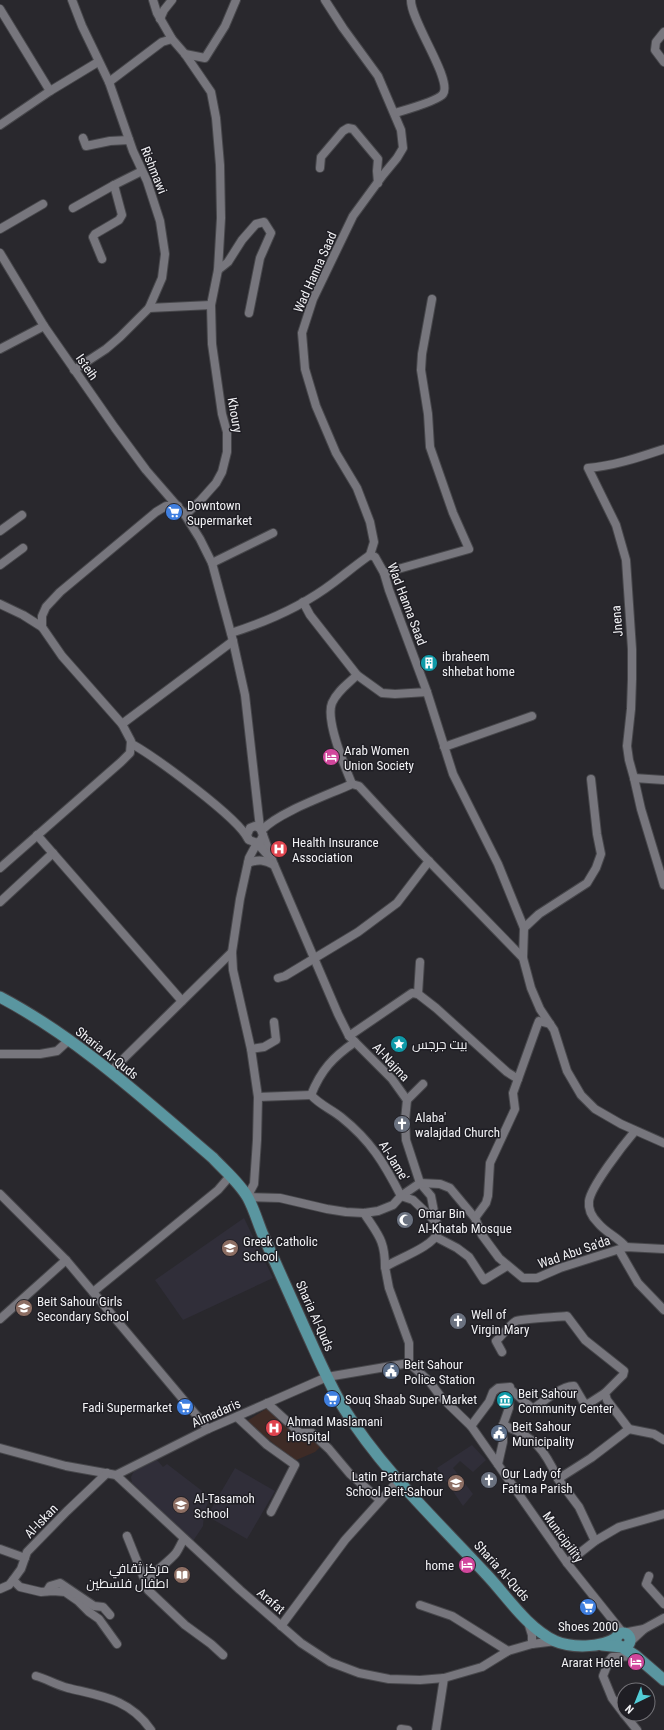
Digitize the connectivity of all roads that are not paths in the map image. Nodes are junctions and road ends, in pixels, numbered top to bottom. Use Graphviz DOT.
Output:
graph roads {
  1 [pos="72,0"];
  2 [pos="153,0"];
  3 [pos="172,0"];
  4 [pos="236,0"];
  5 [pos="324,0"];
  6 [pos="410,0"];
  7 [pos="0,9"];
  8 [pos="160,18"];
  9 [pos="664,32"];
  10 [pos="172,39"];
  11 [pos="185,54"];
  12 [pos="98,62"];
  13 [pos="664,62"];
  14 [pos="109,82"];
  15 [pos="50,91"];
  16 [pos="395,113"];
  17 [pos="0,125"];
  18 [pos="83,138"];
  19 [pos="129,140"];
  20 [pos="320,168"];
  21 [pos="142,171"];
  22 [pos="378,184"];
  23 [pos="114,185"];
  24 [pos="43,204"];
  25 [pos="73,208"];
  26 [pos="0,229"];
  27 [pos="0,253"];
  28 [pos="102,259"];
  29 [pos="218,270"];
  30 [pos="432,299"];
  31 [pos="211,305"];
  32 [pos="149,308"];
  33 [pos="250,313"];
  34 [pos="44,326"];
  35 [pos="0,349"];
  36 [pos="74,370"];
  37 [pos="664,449"];
  38 [pos="162,489"];
  39 [pos="178,506"];
  40 [pos="156,512"];
  41 [pos="22,515"];
  42 [pos="185,515"];
  43 [pos="0,531"];
  44 [pos="273,533"];
  45 [pos="23,548"];
  46 [pos="370,555"];
  47 [pos="212,564"];
  48 [pos="0,565"];
  49 [pos="384,573"];
  50 [pos="303,602"];
  51 [pos="0,604"];
  52 [pos="42,627"];
  53 [pos="232,637"];
  54 [pos="357,675"];
  55 [pos="426,688"];
  56 [pos="532,716"];
  57 [pos="122,724"];
  58 [pos="132,744"];
  59 [pos="444,747"];
  60 [pos="634,778"];
  61 [pos="591,779"];
  62 [pos="664,780"];
  63 [pos="352,784"];
  64 [pos="230,818"];
  65 [pos="250,828"];
  66 [pos="262,831"];
  67 [pos="38,835"];
  68 [pos="248,838"];
  69 [pos="257,842"];
  70 [pos="53,853"];
  71 [pos="249,860"];
  72 [pos="429,861"];
  73 [pos="273,863"];
  74 [pos="0,868"];
  75 [pos="664,885"];
  76 [pos="0,902"];
  77 [pos="524,928"];
  78 [pos="232,952"];
  79 [pos="523,958"];
  80 [pos="315,959"];
  81 [pos="420,962"];
  82 [pos="216,968"];
  83 [pos="233,970"];
  84 [pos="278,978"];
  85 [pos="418,994"];
  86 [pos="0,997"];
  87 [pos="182,1001"];
  88 [pos="539,1019"];
  89 [pos="274,1022"];
  90 [pos="352,1039"];
  91 [pos="69,1040"];
  92 [pos="251,1049"];
  93 [pos="0,1054"];
  94 [pos="110,1072"];
  95 [pos="518,1079"];
  96 [pos="423,1084"];
  97 [pos="310,1095"];
  98 [pos="258,1097"];
  99 [pos="407,1100"];
  100 [pos="635,1131"];
  101 [pos="664,1143"];
  102 [pos="230,1176"];
  103 [pos="420,1183"];
  104 [pos="0,1194"];
  105 [pos="400,1196"];
  106 [pos="247,1197"];
  107 [pos="364,1213"];
  108 [pos="475,1218"];
  109 [pos="437,1223"];
  110 [pos="436,1237"];
  111 [pos="622,1248"];
  112 [pos="664,1249"];
  113 [pos="66,1260"];
  114 [pos="507,1266"];
  115 [pos="384,1267"];
  116 [pos="93,1292"];
  117 [pos="664,1310"];
  118 [pos="0,1319"];
  119 [pos="502,1352"];
  120 [pos="409,1363"];
  121 [pos="327,1377"];
  122 [pos="510,1388"];
  123 [pos="605,1393"];
  124 [pos="267,1404"];
  125 [pos="237,1417"];
  126 [pos="503,1425"];
  127 [pos="471,1426"];
  128 [pos="208,1429"];
  129 [pos="629,1429"];
  130 [pos="664,1440"];
  131 [pos="0,1448"];
  132 [pos="498,1464"];
  133 [pos="107,1474"];
  134 [pos="116,1475"];
  135 [pos="558,1479"];
  136 [pos="398,1481"];
  137 [pos="380,1500"];
  138 [pos="271,1512"];
  139 [pos="664,1514"];
  140 [pos="127,1536"];
  141 [pos="184,1539"];
  142 [pos="595,1541"];
  143 [pos="0,1548"];
  144 [pos="25,1558"];
  145 [pos="567,1563"];
  146 [pos="649,1576"];
  147 [pos="13,1580"];
  148 [pos="146,1580"];
  149 [pos="0,1589"];
  150 [pos="46,1591"];
  151 [pos="664,1604"];
  152 [pos="420,1605"];
  153 [pos="110,1615"];
  154 [pos="527,1619"];
  155 [pos="664,1619"];
  156 [pos="281,1626"];
  157 [pos="644,1629"];
  158 [pos="625,1639"];
  159 [pos="556,1641"];
  160 [pos="117,1644"];
  161 [pos="532,1644"];
  162 [pos="508,1651"];
  163 [pos="223,1655"];
  164 [pos="636,1656"];
  165 [pos="652,1669"];
  166 [pos="36,1676"];
  167 [pos="444,1678"];
  168 [pos="664,1680"];
  169 [pos="616,1703"];
  170 [pos="630,1722"];
  171 [pos="151,1730"];
  172 [pos="436,1730"];
  173 [pos="637,1730"];
  1 -- 12 [label="street, Rishmawi"];
  2 -- 8 [label="street, Khoury"];
  3 -- 8 [label="street"];
  4 -- 11 [label="street"];
  5 -- 16 [label="street, Wad Hanna Saad"];
  6 -- 16 [label="street"];
  7 -- 15 [label="street"];
  8 -- 10 [label="street, Khoury"];
  9 -- 13 [label="street"];
  10 -- 11 [label="street, Khoury"];
  10 -- 14 [label="street"];
  11 -- 29 [label="street, Khoury"];
  12 -- 14 [label="street, Rishmawi"];
  12 -- 15 [label="street"];
  14 -- 19 [label="street, Rishmawi"];
  15 -- 17 [label="street"];
  16 -- 22 [label="street, Wad Hanna Saad"];
  18 -- 19 [label="street"];
  19 -- 21 [label="street, Rishmawi"];
  20 -- 22 [label="street"];
  21 -- 23 [label="street"];
  21 -- 32 [label="street, Rishmawi"];
  22 -- 46 [label="street, Wad Hanna Saad"];
  23 -- 25 [label="street"];
  23 -- 28 [label="street"];
  24 -- 26 [label="street"];
  27 -- 34 [label="street, Isteih"];
  29 -- 31 [label="street, Khoury"];
  29 -- 33 [label="street"];
  30 -- 49 [label="street"];
  31 -- 32 [label="street"];
  31 -- 42 [label="street, Khoury"];
  32 -- 36 [label="street, Rishmawi"];
  34 -- 35 [label="street"];
  34 -- 36 [label="street, Isteih"];
  36 -- 38 [label="street, Isteih"];
  37 -- 60 [label="street, Jnena"];
  38 -- 39 [label="street, Isteih"];
  38 -- 40 [label="street"];
  39 -- 40 [label="street"];
  39 -- 42 [label="street, Isteih"];
  40 -- 52 [label="street"];
  41 -- 43 [label="street"];
  42 -- 47 [label="street, Isteih"];
  44 -- 47 [label="street"];
  45 -- 48 [label="street"];
  46 -- 49 [label="street, Wad Hanna Saad"];
  46 -- 50 [label="street"];
  47 -- 53 [label="street, Isteih"];
  49 -- 55 [label="street, Wad Hanna Saad"];
  50 -- 53 [label="street"];
  50 -- 54 [label="street"];
  51 -- 52 [label="street"];
  52 -- 57 [label="street"];
  53 -- 57 [label="street"];
  53 -- 66 [label="street, Isteih"];
  54 -- 55 [label="street"];
  54 -- 63 [label="street"];
  55 -- 59 [label="street, Wad Hanna Saad"];
  56 -- 59 [label="street"];
  57 -- 58 [label="street"];
  58 -- 64 [label="street"];
  58 -- 67 [label="street"];
  59 -- 77 [label="street, Wad Hanna Saad"];
  60 -- 62 [label="street"];
  60 -- 75 [label="street"];
  61 -- 77 [label="street"];
  63 -- 66 [label="street"];
  63 -- 72 [label="street"];
  64 -- 65 [label="street"];
  64 -- 68 [label="street"];
  65 -- 66 [label="street"];
  65 -- 68 [label="street"];
  66 -- 69 [label="street"];
  66 -- 73 [label="street, Isteih"];
  67 -- 70 [label="street"];
  67 -- 74 [label="street"];
  68 -- 69 [label="street"];
  68 -- 71 [label="street"];
  69 -- 71 [label="street"];
  69 -- 73 [label="street"];
  70 -- 76 [label="street"];
  70 -- 87 [label="street"];
  71 -- 73 [label="street"];
  71 -- 78 [label="street"];
  72 -- 79 [label="street"];
  72 -- 80 [label="street"];
  73 -- 80 [label="street, Al-Najma"];
  77 -- 79 [label="street"];
  78 -- 82 [label="street"];
  78 -- 83 [label="street"];
  79 -- 88 [label="street"];
  80 -- 84 [label="street"];
  80 -- 90 [label="street, Al-Najma"];
  81 -- 85 [label="street"];
  82 -- 83 [label="street"];
  82 -- 87 [label="street"];
  83 -- 92 [label="street"];
  85 -- 90 [label="street"];
  85 -- 95 [label="street"];
  86 -- 91 [label="main road, Sharia Al-Quds"];
  87 -- 94 [label="street"];
  88 -- 95 [label="street"];
  88 -- 100 [label="street"];
  89 -- 92 [label="street"];
  90 -- 97 [label="street"];
  90 -- 99 [label="street, Al-Najma"];
  91 -- 93 [label="street"];
  91 -- 94 [label="main road, Sharia Al-Quds"];
  92 -- 98 [label="street"];
  94 -- 102 [label="main road, Sharia Al-Quds"];
  95 -- 108 [label="street"];
  96 -- 99 [label="street"];
  97 -- 98 [label="street"];
  97 -- 105 [label="street, Al-Jame'"];
  98 -- 106 [label="street"];
  99 -- 103 [label="street"];
  100 -- 101 [label="street"];
  100 -- 111 [label="street"];
  102 -- 106 [label="main road, Sharia Al-Quds"];
  102 -- 116 [label="street"];
  103 -- 105 [label="street"];
  103 -- 108 [label="street, Wad Abu Sa'da"];
  103 -- 109 [label="street"];
  104 -- 113 [label="street"];
  105 -- 107 [label="street"];
  105 -- 109 [label="street, Al-Jame'"];
  106 -- 107 [label="street"];
  106 -- 121 [label="main road, Sharia Al-Quds"];
  107 -- 115 [label="street"];
  108 -- 114 [label="street, Wad Abu Sa'da"];
  109 -- 110 [label="street"];
  110 -- 114 [label="street"];
  110 -- 115 [label="street"];
  111 -- 112 [label="street, Wad Abu Sa'da"];
  111 -- 114 [label="street, Wad Abu Sa'da"];
  111 -- 117 [label="street"];
  113 -- 116 [label="street"];
  113 -- 118 [label="street"];
  115 -- 120 [label="street"];
  116 -- 128 [label="street"];
  119 -- 123 [label="street"];
  120 -- 121 [label="street, Almadaris"];
  120 -- 127 [label="street, Municipility"];
  121 -- 124 [label="street, Almadaris"];
  121 -- 136 [label="main road, Sharia Al-Quds"];
  122 -- 123 [label="street"];
  122 -- 126 [label="street"];
  122 -- 127 [label="street"];
  123 -- 129 [label="street"];
  124 -- 125 [label="street, Almadaris"];
  124 -- 137 [label="street"];
  125 -- 128 [label="street, Almadaris"];
  125 -- 138 [label="street"];
  126 -- 132 [label="street"];
  126 -- 135 [label="street"];
  127 -- 132 [label="street, Municipility"];
  128 -- 134 [label="street, Almadaris"];
  129 -- 130 [label="street"];
  129 -- 135 [label="street"];
  131 -- 133 [label="street"];
  132 -- 145 [label="street, Municipility"];
  133 -- 134 [label="street"];
  133 -- 144 [label="street, Al-Iskan"];
  134 -- 141 [label="street, Arafat"];
  135 -- 142 [label="street"];
  136 -- 137 [label="street"];
  136 -- 154 [label="main road, Sharia Al-Quds"];
  137 -- 156 [label="street"];
  139 -- 142 [label="street"];
  140 -- 148 [label="street"];
  141 -- 148 [label="street"];
  141 -- 156 [label="street, Arafat"];
  142 -- 145 [label="street"];
  143 -- 144 [label="street"];
  144 -- 147 [label="street, Al-Iskan"];
  145 -- 158 [label="street, Municipility"];
  146 -- 151 [label="street"];
  147 -- 149 [label="street, Al-Iskan"];
  147 -- 150 [label="street"];
  148 -- 163 [label="street"];
  150 -- 153 [label="street"];
  150 -- 160 [label="street"];
  152 -- 162 [label="street"];
  154 -- 159 [label="main road, Sharia Al-Quds"];
  154 -- 161 [label="street"];
  155 -- 157 [label="street"];
  156 -- 167 [label="street, Arafat"];
  157 -- 158 [label="street"];
  157 -- 158 [label="street"];
  158 -- 159 [label="main road, Sharia Al-Quds"];
  158 -- 164 [label="main road"];
  158 -- 165 [label="main road"];
  159 -- 161 [label="street, Arafat"];
  161 -- 162 [label="street, Arafat"];
  162 -- 167 [label="street, Arafat"];
  164 -- 165 [label="main road"];
  164 -- 169 [label="street"];
  165 -- 168 [label="main road"];
  166 -- 171 [label="street"];
  167 -- 172 [label="street"];
  170 -- 173 [label="street"];
}
